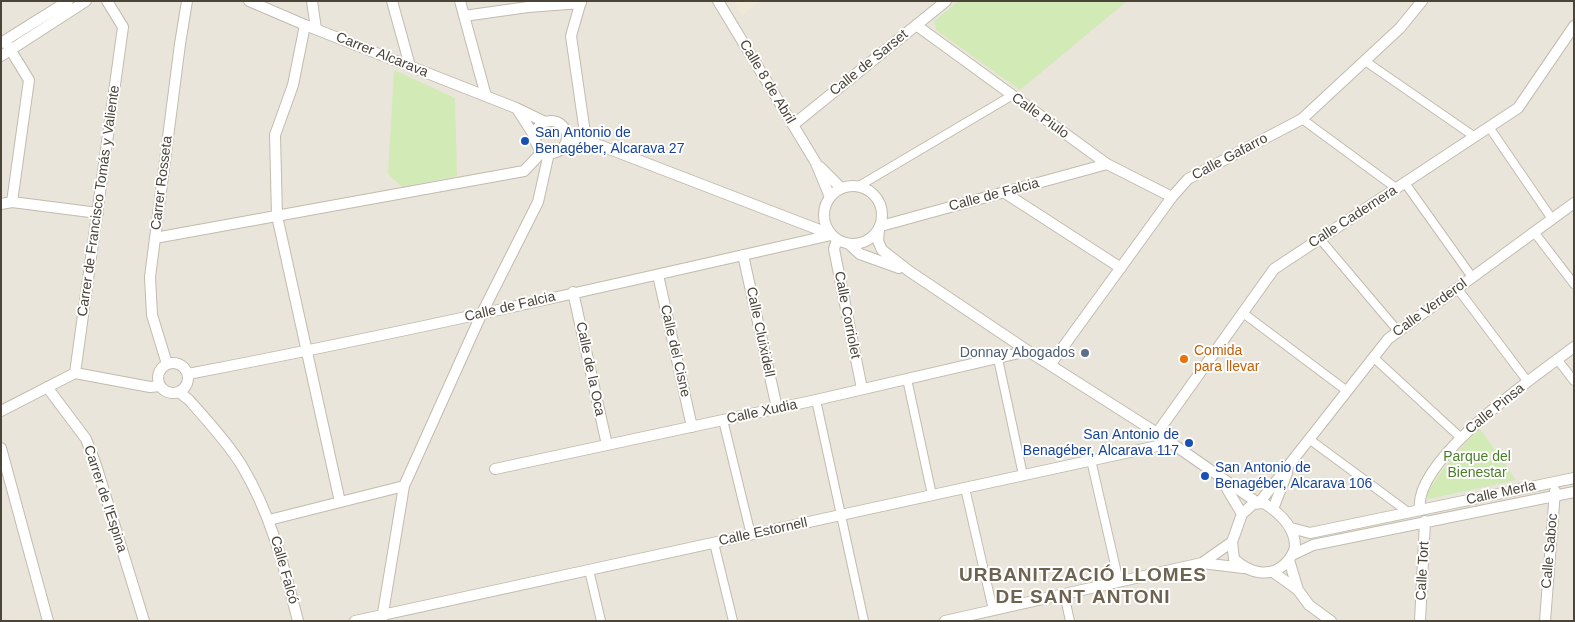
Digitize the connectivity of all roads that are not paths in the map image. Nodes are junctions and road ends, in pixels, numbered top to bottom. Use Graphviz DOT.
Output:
graph roads {
  1 [pos="68,1"];
  2 [pos="86,1"];
  3 [pos="107,1"];
  4 [pos="187,1"];
  5 [pos="249,1"];
  6 [pos="312,1"];
  7 [pos="392,1"];
  8 [pos="460,1"];
  9 [pos="718,1"];
  10 [pos="946,1"];
  11 [pos="1422,1"];
  12 [pos="581,2"];
  13 [pos="527,4"];
  14 [pos="464,16"];
  15 [pos="305,25"];
  16 [pos="916,25"];
  17 [pos="1574,26"];
  18 [pos="316,29"];
  19 [pos="3,42"];
  20 [pos="11,50"];
  21 [pos="1,56"];
  22 [pos="1365,61"];
  23 [pos="410,66"];
  24 [pos="486,96"];
  25 [pos="1012,96"];
  26 [pos="516,108"];
  27 [pos="1302,119"];
  28 [pos="545,122"];
  29 [pos="793,125"];
  30 [pos="1488,127"];
  31 [pos="535,137"];
  32 [pos="568,137"];
  33 [pos="1474,137"];
  34 [pos="586,140"];
  35 [pos="546,152"];
  36 [pos="816,163"];
  37 [pos="1107,164"];
  38 [pos="859,186"];
  39 [pos="1400,186"];
  40 [pos="841,188"];
  41 [pos="1004,193"];
  42 [pos="830,197"];
  43 [pos="1172,197"];
  44 [pos="12,202"];
  45 [pos="1574,203"];
  46 [pos="1,204"];
  47 [pos="98,213"];
  48 [pos="824,214"];
  49 [pos="277,216"];
  50 [pos="1552,219"];
  51 [pos="801,222"];
  52 [pos="880,228"];
  53 [pos="1534,232"];
  54 [pos="833,237"];
  55 [pos="155,238"];
  56 [pos="1320,239"];
  57 [pos="849,244"];
  58 [pos="743,255"];
  59 [pos="1121,268"];
  60 [pos="909,271"];
  61 [pos="658,275"];
  62 [pos="1472,277"];
  63 [pos="1574,284"];
  64 [pos="1457,288"];
  65 [pos="573,292"];
  66 [pos="1243,314"];
  67 [pos="481,315"];
  68 [pos="1398,331"];
  69 [pos="1574,347"];
  70 [pos="1028,351"];
  71 [pos="306,352"];
  72 [pos="1374,357"];
  73 [pos="998,359"];
  74 [pos="1557,359"];
  75 [pos="167,364"];
  76 [pos="1050,365"];
  77 [pos="75,372"];
  78 [pos="188,374"];
  79 [pos="907,379"];
  80 [pos="1574,381"];
  81 [pos="1528,382"];
  82 [pos="160,386"];
  83 [pos="47,387"];
  84 [pos="862,390"];
  85 [pos="1347,391"];
  86 [pos="179,392"];
  87 [pos="816,400"];
  88 [pos="777,408"];
  89 [pos="1,411"];
  90 [pos="723,420"];
  91 [pos="692,427"];
  92 [pos="1156,433"];
  93 [pos="1460,437"];
  94 [pos="1309,439"];
  95 [pos="1171,443"];
  96 [pos="607,445"];
  97 [pos="1,448"];
  98 [pos="1091,460"];
  99 [pos="1291,462"];
  100 [pos="495,469"];
  101 [pos="1218,474"];
  102 [pos="1023,475"];
  103 [pos="1574,478"];
  104 [pos="1556,482"];
  105 [pos="404,486"];
  106 [pos="965,488"];
  107 [pos="1574,492"];
  108 [pos="932,495"];
  109 [pos="1555,496"];
  110 [pos="340,502"];
  111 [pos="1258,503"];
  112 [pos="1273,509"];
  113 [pos="1418,510"];
  114 [pos="1242,514"];
  115 [pos="842,515"];
  116 [pos="269,520"];
  117 [pos="1424,522"];
  118 [pos="1291,528"];
  119 [pos="751,535"];
  120 [pos="1232,542"];
  121 [pos="714,543"];
  122 [pos="1290,558"];
  123 [pos="1202,563"];
  124 [pos="1244,568"];
  125 [pos="589,570"];
  126 [pos="1273,572"];
  127 [pos="1119,582"];
  128 [pos="1298,590"];
  129 [pos="1064,594"];
  130 [pos="993,610"];
  131 [pos="977,617"];
  132 [pos="382,618"];
  133 [pos="48,621"];
  134 [pos="144,621"];
  135 [pos="298,621"];
  136 [pos="355,621"];
  137 [pos="601,621"];
  138 [pos="732,621"];
  139 [pos="864,621"];
  140 [pos="944,621"];
  141 [pos="1070,621"];
  142 [pos="1332,621"];
  143 [pos="1420,621"];
  144 [pos="1545,621"];
  1 -- 19 [label="street"];
  2 -- 20 [label="street"];
  3 -- 47 [label="street, Carrer de Francisco Tomás y Valiente"];
  4 -- 55 [label="street, Carrer Rosseta"];
  5 -- 15 [label="street, Carrer Alcarava"];
  6 -- 18 [label="street"];
  7 -- 23 [label="street"];
  8 -- 14 [label="street"];
  9 -- 29 [label="street, Calle 8 de Abril"];
  10 -- 16 [label="street, Calle de Sarset"];
  11 -- 22 [label="street, Calle Gafarro"];
  12 -- 13 [label="street"];
  12 -- 34 [label="street"];
  13 -- 14 [label="street"];
  14 -- 24 [label="street"];
  15 -- 18 [label="street, Carrer Alcarava"];
  15 -- 49 [label="street"];
  16 -- 25 [label="street, Calle Piulo"];
  16 -- 29 [label="street, Calle de Sarset"];
  17 -- 30 [label="street, Calle Cadernera"];
  18 -- 23 [label="street, Carrer Alcarava"];
  19 -- 20 [label="street"];
  20 -- 21 [label="street"];
  20 -- 44 [label="street"];
  22 -- 27 [label="street, Calle Gafarro"];
  22 -- 33 [label="street"];
  23 -- 24 [label="street, Carrer Alcarava"];
  24 -- 26 [label="street, Carrer Alcarava"];
  25 -- 37 [label="street, Calle Piulo"];
  25 -- 38 [label="street"];
  26 -- 28 [label="street, Carrer Alcarava"];
  26 -- 31 [label="street"];
  27 -- 39 [label="street"];
  27 -- 43 [label="street, Calle Gafarro"];
  28 -- 31 [label="street"];
  28 -- 32 [label="street"];
  29 -- 36 [label="street, Calle 8 de Abril"];
  30 -- 33 [label="street, Calle Cadernera"];
  30 -- 50 [label="street"];
  31 -- 35 [label="street"];
  32 -- 34 [label="street"];
  32 -- 35 [label="street"];
  33 -- 39 [label="street, Calle Cadernera"];
  34 -- 51 [label="street"];
  35 -- 49 [label="street"];
  35 -- 67 [label="street"];
  36 -- 40 [label="street, Calle 8 de Abril"];
  36 -- 42 [label="street, Calle 8 de Abril"];
  37 -- 41 [label="street, Calle de Falcia"];
  37 -- 43 [label="street, Calle Piulo"];
  38 -- 40 [label="street"];
  38 -- 52 [label="street"];
  39 -- 56 [label="street, Calle Cadernera"];
  39 -- 62 [label="street"];
  40 -- 42 [label="street"];
  41 -- 52 [label="street, Calle de Falcia"];
  41 -- 59 [label="street"];
  42 -- 48 [label="street"];
  43 -- 59 [label="street, Calle Gafarro"];
  44 -- 46 [label="street"];
  44 -- 47 [label="street"];
  45 -- 50 [label="street, Calle Verderol"];
  47 -- 77 [label="street, Carrer de Francisco Tomás y Valiente"];
  48 -- 51 [label="street"];
  48 -- 54 [label="street"];
  49 -- 55 [label="street"];
  49 -- 71 [label="street"];
  50 -- 53 [label="street, Calle Verderol"];
  51 -- 54 [label="street"];
  52 -- 57 [label="street"];
  52 -- 60 [label="street"];
  53 -- 62 [label="street, Calle Verderol"];
  53 -- 63 [label="street"];
  54 -- 57 [label="street"];
  54 -- 58 [label="street, Calle de Falcia"];
  54 -- 84 [label="street, Calle Corriolet"];
  55 -- 75 [label="street, Carrer Rosseta"];
  56 -- 66 [label="street, Calle Cadernera"];
  56 -- 68 [label="street"];
  57 -- 60 [label="street"];
  58 -- 61 [label="street, Calle de Falcia"];
  58 -- 88 [label="street, Calle Cluixidell"];
  59 -- 76 [label="street, Calle Gafarro"];
  60 -- 70 [label="street"];
  61 -- 65 [label="street, Calle de Falcia"];
  61 -- 91 [label="street, Calle del Cisne"];
  62 -- 64 [label="street, Calle Verderol"];
  64 -- 68 [label="street, Calle Verderol"];
  64 -- 81 [label="street"];
  65 -- 67 [label="street, Calle de Falcia"];
  65 -- 96 [label="street, Calle de la Oca"];
  66 -- 85 [label="street"];
  66 -- 92 [label="street, Calle Cadernera"];
  67 -- 71 [label="street, Calle de Falcia"];
  67 -- 105 [label="street"];
  68 -- 72 [label="street, Calle Verderol"];
  69 -- 74 [label="street, Calle Pinsa"];
  70 -- 73 [label="street, Calle Xudia"];
  70 -- 76 [label="street"];
  71 -- 78 [label="street, Calle de Falcia"];
  71 -- 110 [label="street"];
  72 -- 85 [label="street, Calle Verderol"];
  72 -- 93 [label="street"];
  73 -- 79 [label="street, Calle Xudia"];
  73 -- 102 [label="street"];
  74 -- 80 [label="street"];
  74 -- 81 [label="street, Calle Pinsa"];
  75 -- 78 [label="street"];
  75 -- 82 [label="street"];
  76 -- 92 [label="street"];
  77 -- 82 [label="street"];
  77 -- 83 [label="street"];
  78 -- 86 [label="street"];
  79 -- 84 [label="street, Calle Xudia"];
  79 -- 108 [label="street"];
  81 -- 93 [label="street, Calle Pinsa"];
  82 -- 86 [label="street"];
  83 -- 89 [label="street"];
  83 -- 134 [label="street, Carrer de l'Espina"];
  84 -- 87 [label="street, Calle Xudia"];
  85 -- 94 [label="street, Calle Verderol"];
  86 -- 116 [label="street"];
  87 -- 88 [label="street, Calle Xudia"];
  87 -- 115 [label="street"];
  88 -- 90 [label="street, Calle Xudia"];
  90 -- 91 [label="street, Calle Xudia"];
  90 -- 119 [label="street"];
  91 -- 96 [label="street, Calle Xudia"];
  92 -- 95 [label="street"];
  93 -- 113 [label="street, Calle Pinsa"];
  94 -- 99 [label="street, Calle Verderol"];
  94 -- 113 [label="street"];
  95 -- 98 [label="street, Calle Estornell"];
  95 -- 101 [label="street"];
  96 -- 100 [label="street, Calle Xudia"];
  97 -- 133 [label="street"];
  98 -- 102 [label="street, Calle Estornell"];
  98 -- 127 [label="street"];
  99 -- 111 [label="street, Calle Verderol"];
  99 -- 112 [label="street, Calle Verderol"];
  101 -- 111 [label="street"];
  101 -- 114 [label="street"];
  102 -- 106 [label="street, Calle Estornell"];
  103 -- 104 [label="street, Calle Merla"];
  104 -- 109 [label="street, Calle Saboc"];
  104 -- 113 [label="street, Calle Merla"];
  105 -- 110 [label="street"];
  105 -- 132 [label="street"];
  106 -- 108 [label="street, Calle Estornell"];
  106 -- 130 [label="street"];
  107 -- 109 [label="street, Calle Merla"];
  108 -- 115 [label="street, Calle Estornell"];
  109 -- 117 [label="street, Calle Merla"];
  109 -- 144 [label="street, Calle Saboc"];
  110 -- 116 [label="street"];
  111 -- 112 [label="street"];
  111 -- 114 [label="street"];
  112 -- 118 [label="street"];
  113 -- 117 [label="street"];
  113 -- 118 [label="street, Calle Merla"];
  114 -- 120 [label="street"];
  115 -- 119 [label="street, Calle Estornell"];
  115 -- 139 [label="street"];
  116 -- 135 [label="street, Calle Falcó"];
  117 -- 122 [label="street, Calle Merla"];
  117 -- 143 [label="street, Calle Tort"];
  118 -- 122 [label="street"];
  119 -- 121 [label="street, Calle Estornell"];
  120 -- 123 [label="street"];
  120 -- 124 [label="street"];
  121 -- 125 [label="street, Calle Estornell"];
  121 -- 138 [label="street"];
  122 -- 126 [label="street"];
  122 -- 128 [label="street"];
  123 -- 124 [label="street"];
  123 -- 127 [label="street"];
  124 -- 126 [label="street"];
  125 -- 132 [label="street, Calle Estornell"];
  125 -- 137 [label="street"];
  126 -- 128 [label="street"];
  127 -- 129 [label="street"];
  128 -- 142 [label="street"];
  129 -- 130 [label="street"];
  129 -- 141 [label="street"];
  130 -- 131 [label="street"];
  131 -- 140 [label="street"];
  132 -- 136 [label="street, Calle Estornell"];
}
